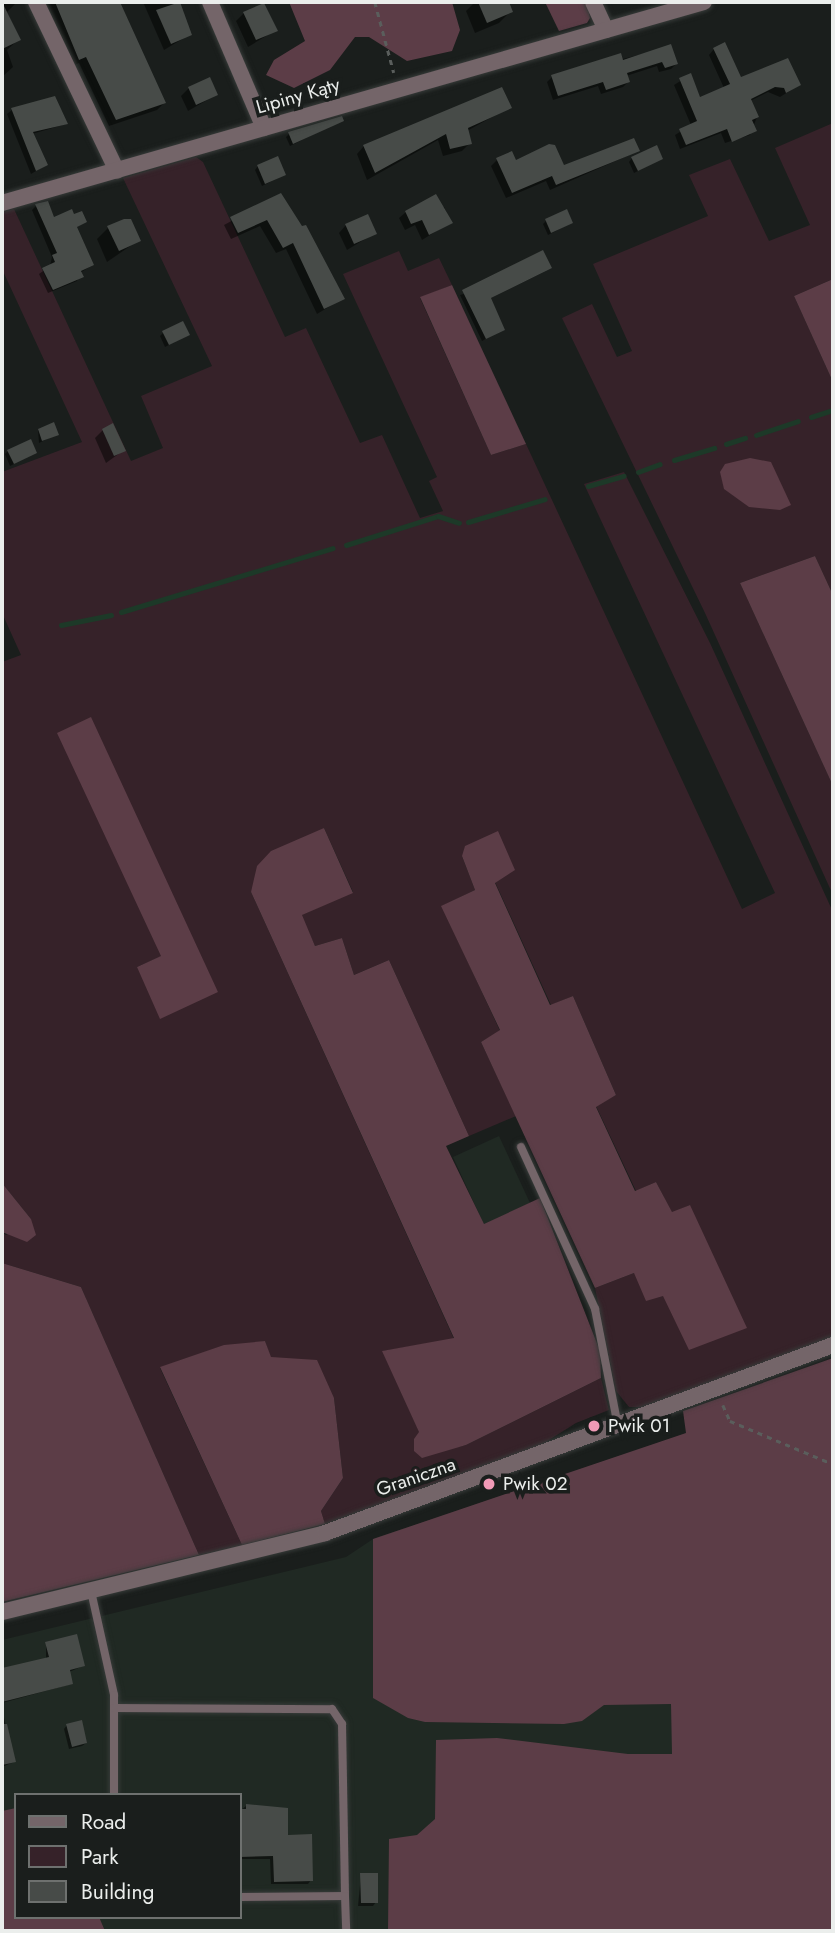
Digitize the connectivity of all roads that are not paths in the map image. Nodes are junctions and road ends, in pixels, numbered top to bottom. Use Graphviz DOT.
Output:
graph roads {
  1 [pos="36,2"];
  2 [pos="210,2"];
  3 [pos="593,2"];
  4 [pos="704,2"];
  5 [pos="606,30"];
  6 [pos="264,128"];
  7 [pos="117,171"];
  8 [pos="2,203"];
  9 [pos="522,1147"];
  10 [pos="833,1345"];
  11 [pos="618,1426"];
  12 [pos="91,1591"];
  13 [pos="2,1612"];
  14 [pos="114,1708"];
  15 [pos="114,1793"];
  16 [pos="345,1896"];
  17 [pos="242,1897"];
  18 [pos="346,1931"];
  1 -- 7 [label="street"];
  2 -- 6 [label="street"];
  3 -- 5 [label="street"];
  4 -- 5 [label="street, Lipiny Kąty"];
  5 -- 6 [label="street, Lipiny Kąty"];
  6 -- 7 [label="street, Lipiny Kąty"];
  7 -- 8 [label="street, Lipiny Kąty"];
  9 -- 11 [label="lane"];
  10 -- 11 [label="street, Graniczna"];
  11 -- 12 [label="street, Graniczna"];
  12 -- 13 [label="street, Graniczna"];
  12 -- 14 [label="lane"];
  14 -- 15 [label="lane"];
  14 -- 16 [label="lane"];
  16 -- 17 [label="lane"];
  16 -- 18 [label="lane"];
}
